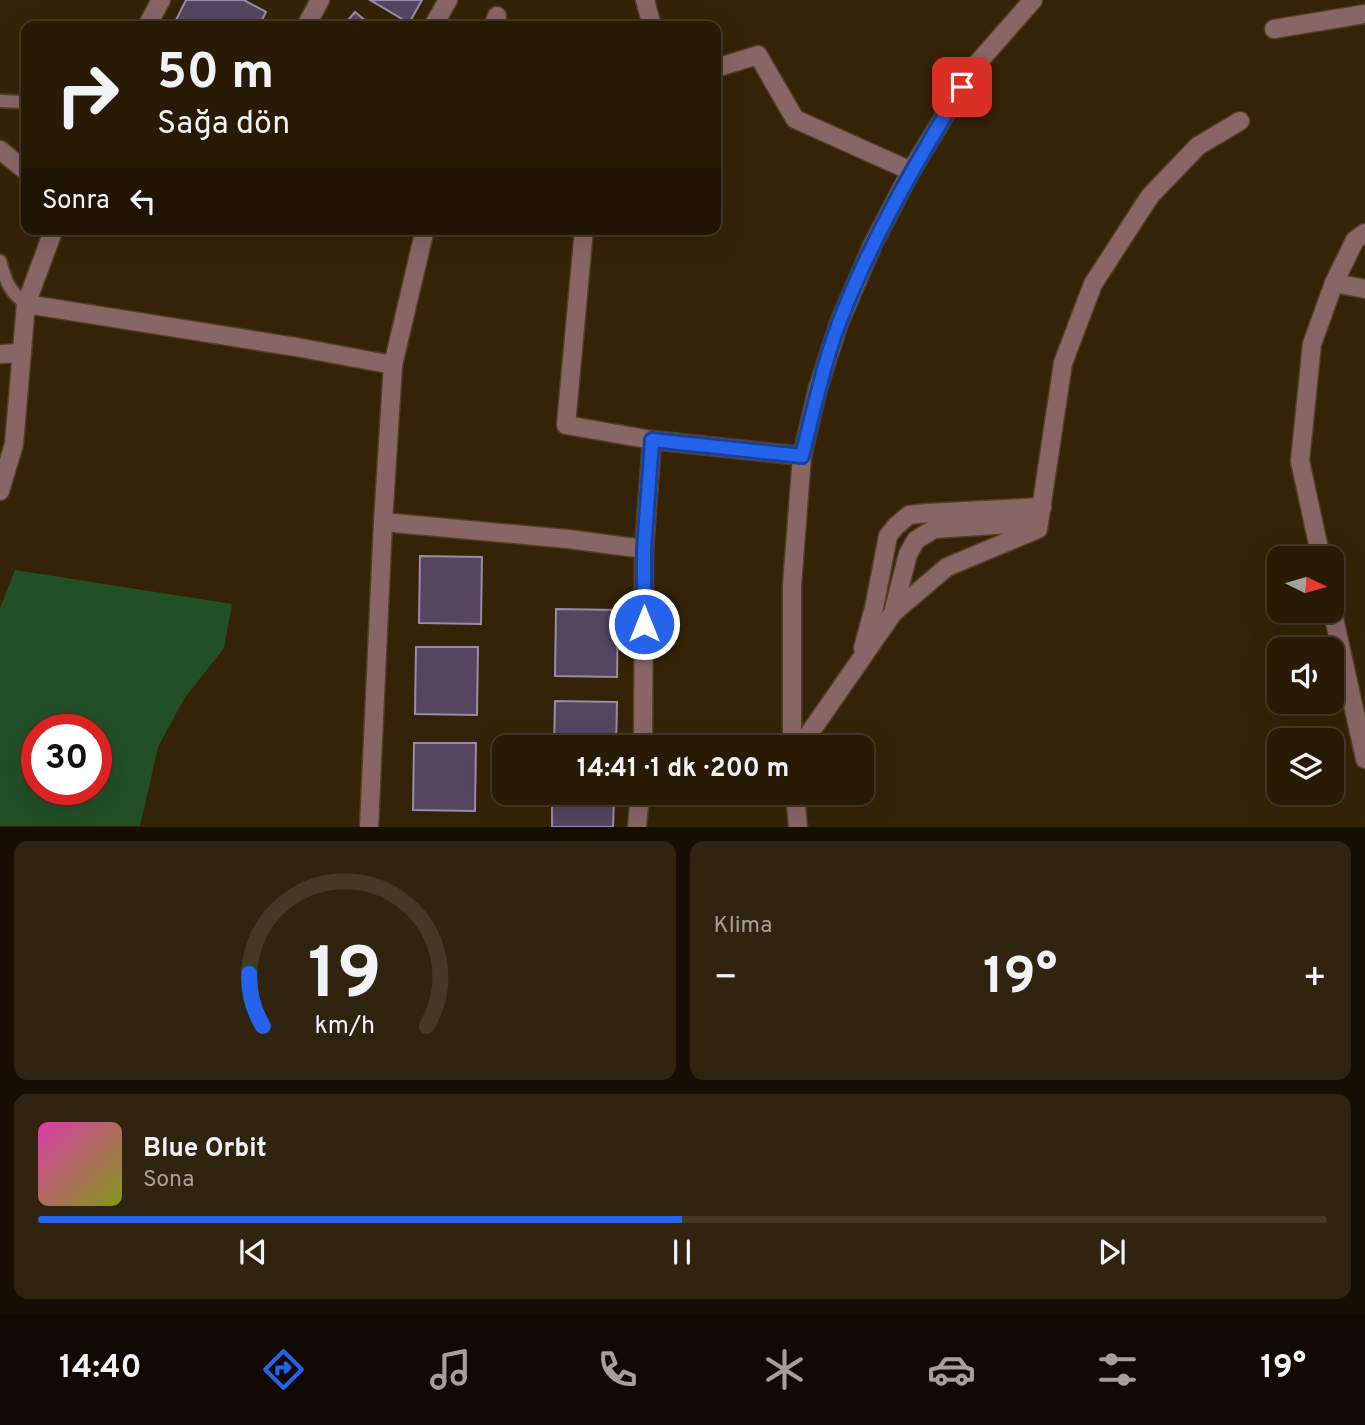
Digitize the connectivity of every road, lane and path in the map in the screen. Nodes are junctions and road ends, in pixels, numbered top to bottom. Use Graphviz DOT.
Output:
graph roads {
  1 [pos="161,0"];
  2 [pos="320,0"];
  3 [pos="448,0"];
  4 [pos="645,0"];
  5 [pos="1034,0"];
  6 [pos="1365,14"];
  7 [pos="150,21"];
  8 [pos="309,21"];
  9 [pos="436,21"];
  10 [pos="651,21"];
  11 [pos="1274,29"];
  12 [pos="721,66"];
  13 [pos="0,101"];
  14 [pos="21,102"];
  15 [pos="1240,121"];
  16 [pos="3,157"];
  17 [pos="21,168"];
  18 [pos="911,171"];
  19 [pos="1365,233"];
  20 [pos="52,235"];
  21 [pos="424,235"];
  22 [pos="583,235"];
  23 [pos="0,261"];
  24 [pos="1334,283"];
  25 [pos="1365,289"];
  26 [pos="26,304"];
  27 [pos="22,353"];
  28 [pos="0,354"];
  29 [pos="393,365"];
  30 [pos="652,440"];
  31 [pos="802,456"];
  32 [pos="0,491"];
  33 [pos="1040,515"];
  34 [pos="383,522"];
  35 [pos="1318,546"];
  36 [pos="644,549"];
  37 [pos="893,613"];
  38 [pos="1335,623"];
  39 [pos="859,662"];
  40 [pos="643,735"];
  41 [pos="792,735"];
  42 [pos="808,735"];
  43 [pos="1365,759"];
  44 [pos="639,805"];
  45 [pos="796,805"];
  46 [pos="369,827"];
  47 [pos="637,827"];
  48 [pos="798,827"];
  1 -- 7 [label="street"];
  2 -- 8 [label="street"];
  3 -- 9 [label="street"];
  4 -- 10 [label="street"];
  5 -- 18 [label="street"];
  6 -- 11 [label="street"];
  12 -- 18 [label="street"];
  13 -- 14 [label="lane"];
  15 -- 33 [label="street"];
  16 -- 17 [label="street"];
  18 -- 31 [label="street"];
  19 -- 24 [label="street"];
  20 -- 26 [label="street"];
  21 -- 29 [label="street"];
  22 -- 30 [label="street"];
  23 -- 26 [label="lane"];
  24 -- 25 [label="street"];
  24 -- 35 [label="street"];
  26 -- 27 [label="street"];
  26 -- 29 [label="street"];
  27 -- 28 [label="street"];
  27 -- 32 [label="street"];
  29 -- 34 [label="street"];
  30 -- 31 [label="street"];
  30 -- 36 [label="street"];
  31 -- 41 [label="street"];
  33 -- 37 [label="street"];
  33 -- 37 [label="street"];
  33 -- 39 [label="street"];
  34 -- 36 [label="street"];
  34 -- 46 [label="street"];
  36 -- 40 [label="street"];
  37 -- 39 [label="street"];
  38 -- 43 [label="street"];
  39 -- 42 [label="street"];
  44 -- 47 [label="street"];
  45 -- 48 [label="street"];
}
